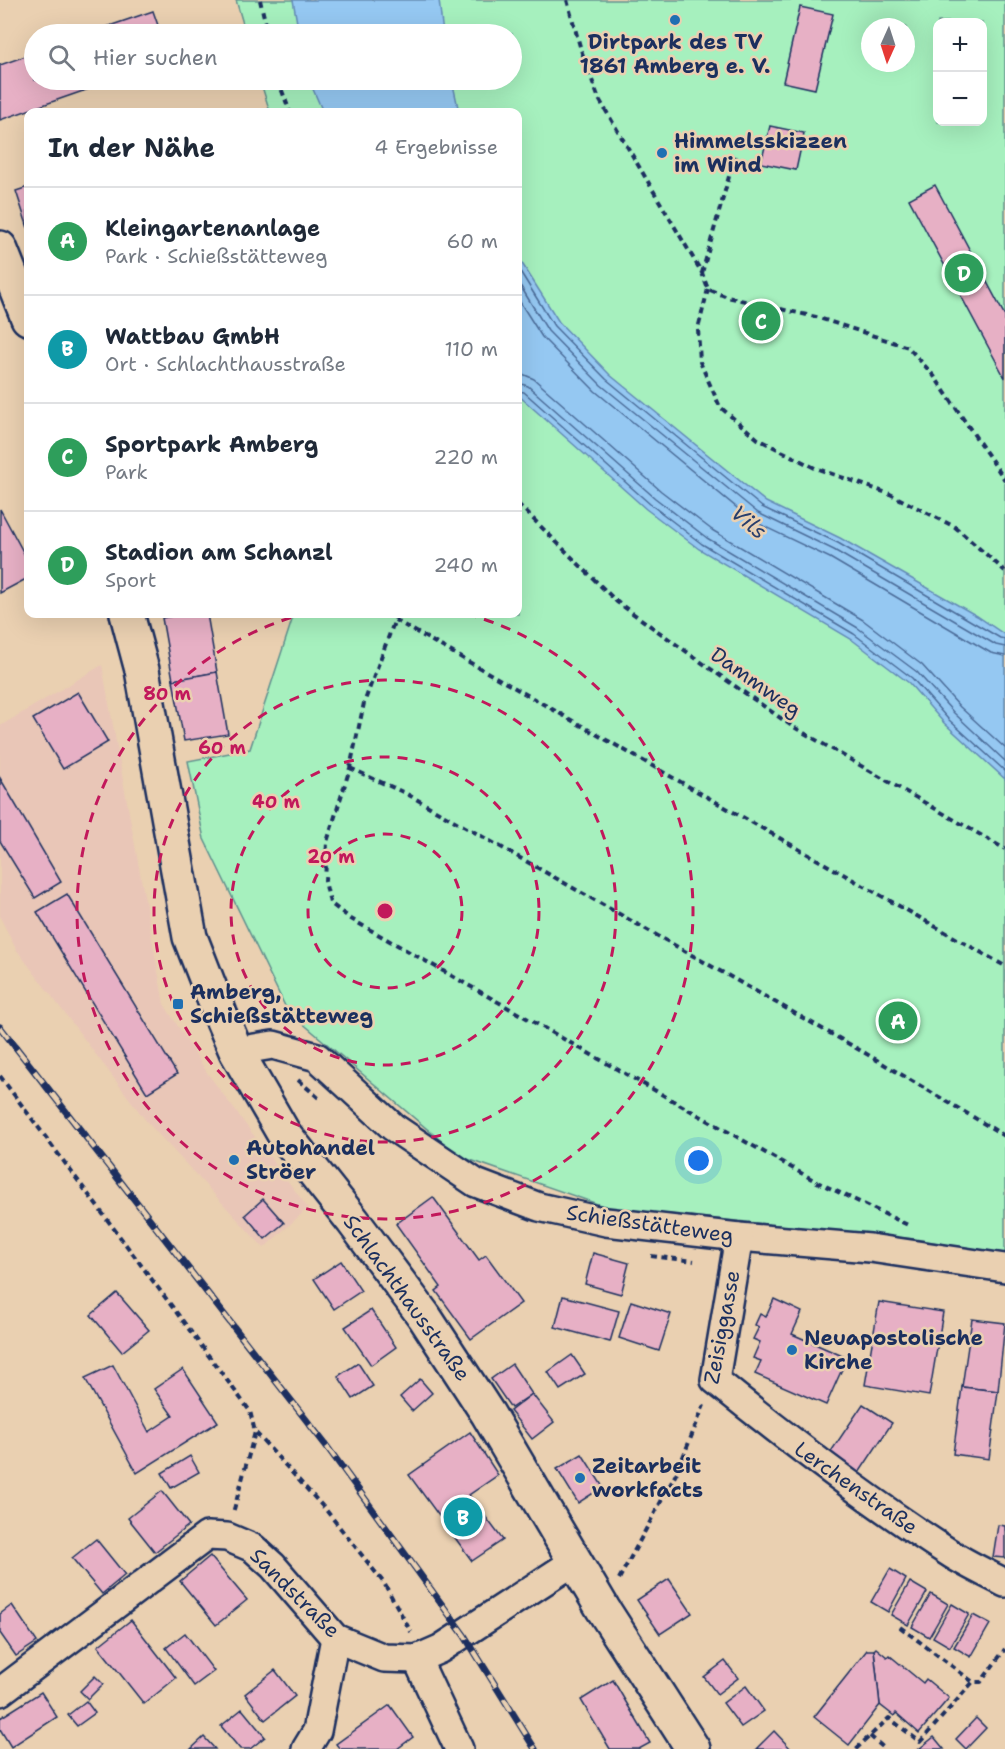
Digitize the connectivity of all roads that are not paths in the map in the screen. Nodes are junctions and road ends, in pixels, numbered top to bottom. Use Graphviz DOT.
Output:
graph roads {
  1 [pos="0,248"];
  2 [pos="24,308"];
  3 [pos="128,618"];
  4 [pos="236,1051"];
  5 [pos="739,1237"];
  6 [pos="1005,1268"];
  7 [pos="715,1380"];
  8 [pos="575,1561"];
  9 [pos="1005,1583"];
  10 [pos="335,1638"];
  11 [pos="417,1659"];
  12 [pos="0,1692"];
  13 [pos="306,1749"];
  14 [pos="459,1749"];
  15 [pos="693,1749"];
  1 -- 2 [label="main road"];
  3 -- 4 [label="main road, Schlachthausstraße"];
  4 -- 5 [label="street, Schießstätteweg"];
  4 -- 8 [label="main road, Schlachthausstraße"];
  5 -- 6 [label="street, Schießstätteweg"];
  5 -- 7 [label="street, Zeisiggasse"];
  7 -- 9 [label="street, Lerchenstraße"];
  8 -- 11 [label="street, Sandstraße"];
  8 -- 15 [label="main road, Schlachthausstraße"];
  10 -- 11 [label="street, Sandstraße"];
  10 -- 12 [label="street, Sandstraße"];
  10 -- 13 [label="street"];
  11 -- 14 [label="street"];
}
